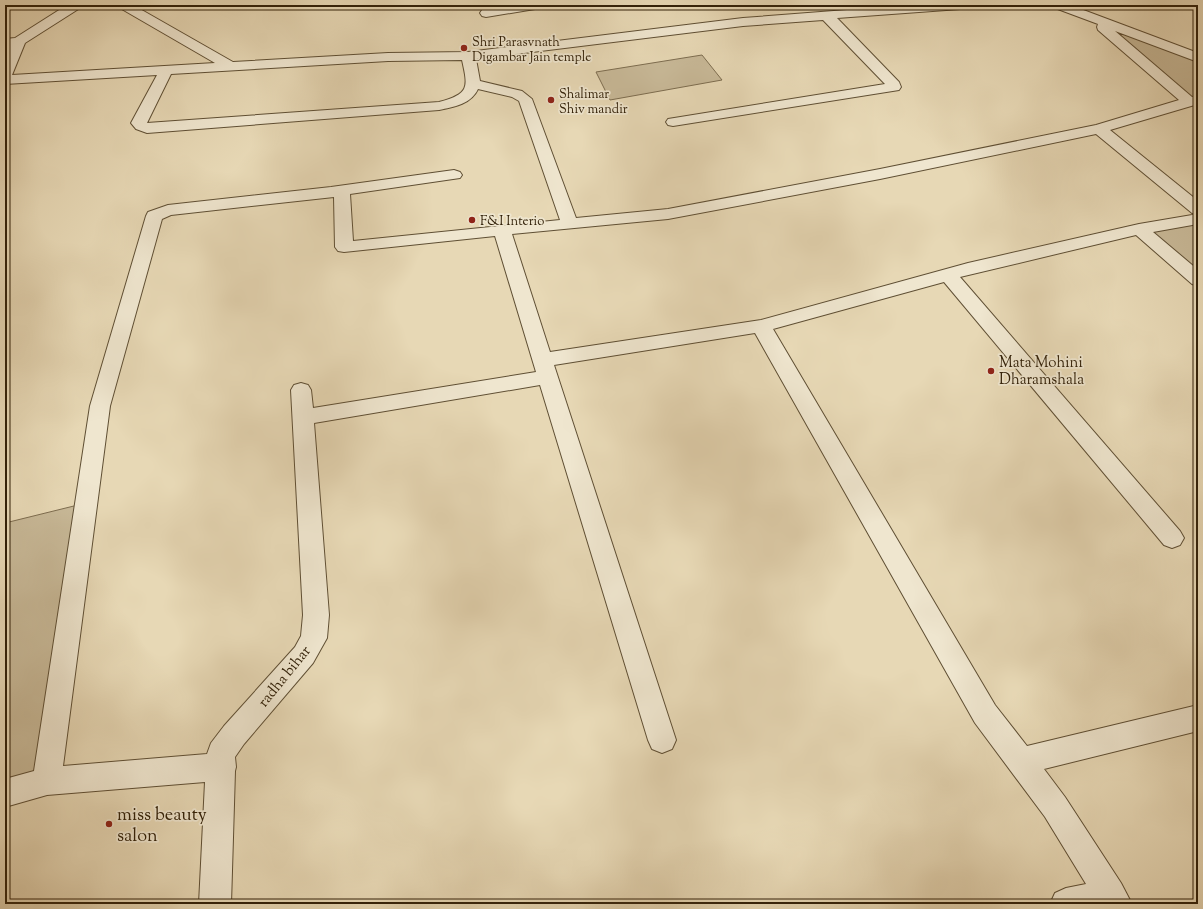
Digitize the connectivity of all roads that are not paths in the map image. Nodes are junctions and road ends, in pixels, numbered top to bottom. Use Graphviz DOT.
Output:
graph roads {
  1 [pos="76,5"];
  2 [pos="124,5"];
  3 [pos="535,5"];
  4 [pos="960,5"];
  5 [pos="1059,5"];
  6 [pos="486,13"];
  7 [pos="826,15"];
  8 [pos="1093,18"];
  9 [pos="19,42"];
  10 [pos="5,43"];
  11 [pos="468,56"];
  12 [pos="1198,58"];
  13 [pos="231,67"];
  14 [pos="166,71"];
  15 [pos="5,76"];
  16 [pos="5,80"];
  17 [pos="474,84"];
  18 [pos="1193,101"];
  19 [pos="673,122"];
  20 [pos="1099,129"];
  21 [pos="454,175"];
  22 [pos="342,191"];
  23 [pos="1198,209"];
  24 [pos="1198,219"];
  25 [pos="570,222"];
  26 [pos="1139,229"];
  27 [pos="502,230"];
  28 [pos="948,275"];
  29 [pos="1198,280"];
  30 [pos="762,326"];
  31 [pos="546,369"];
  32 [pos="301,390"];
  33 [pos="303,417"];
  34 [pos="1172,538"];
  35 [pos="1198,718"];
  36 [pos="662,740"];
  37 [pos="1021,761"];
  38 [pos="222,767"];
  39 [pos="47,781"];
  40 [pos="5,793"];
  41 [pos="1113,899"];
  42 [pos="215,904"];
  43 [pos="1066,904"];
  1 -- 9 [label="street"];
  2 -- 13 [label="street"];
  3 -- 6 [label="street"];
  4 -- 7 [label="street"];
  5 -- 8 [label="street"];
  7 -- 11 [label="street"];
  7 -- 19 [label="street"];
  8 -- 12 [label="street"];
  8 -- 18 [label="street"];
  9 -- 10 [label="street"];
  9 -- 15 [label="street"];
  11 -- 13 [label="street"];
  11 -- 17 [label="street"];
  13 -- 14 [label="street"];
  14 -- 16 [label="street"];
  14 -- 17 [label="street"];
  17 -- 25 [label="street"];
  18 -- 20 [label="street"];
  20 -- 23 [label="street"];
  20 -- 25 [label="street"];
  21 -- 22 [label="street"];
  22 -- 27 [label="street"];
  22 -- 39 [label="street"];
  24 -- 26 [label="street"];
  25 -- 27 [label="street"];
  26 -- 28 [label="street"];
  26 -- 29 [label="street"];
  27 -- 31 [label="street"];
  28 -- 30 [label="street"];
  28 -- 34 [label="street"];
  30 -- 31 [label="street"];
  30 -- 37 [label="street"];
  31 -- 33 [label="street"];
  31 -- 36 [label="street"];
  32 -- 33 [label="street, radha bihar"];
  33 -- 38 [label="street, radha bihar"];
  35 -- 37 [label="street"];
  37 -- 41 [label="street"];
  38 -- 39 [label="street"];
  38 -- 42 [label="street, radha bihar"];
  39 -- 40 [label="street"];
  41 -- 43 [label="street"];
}
